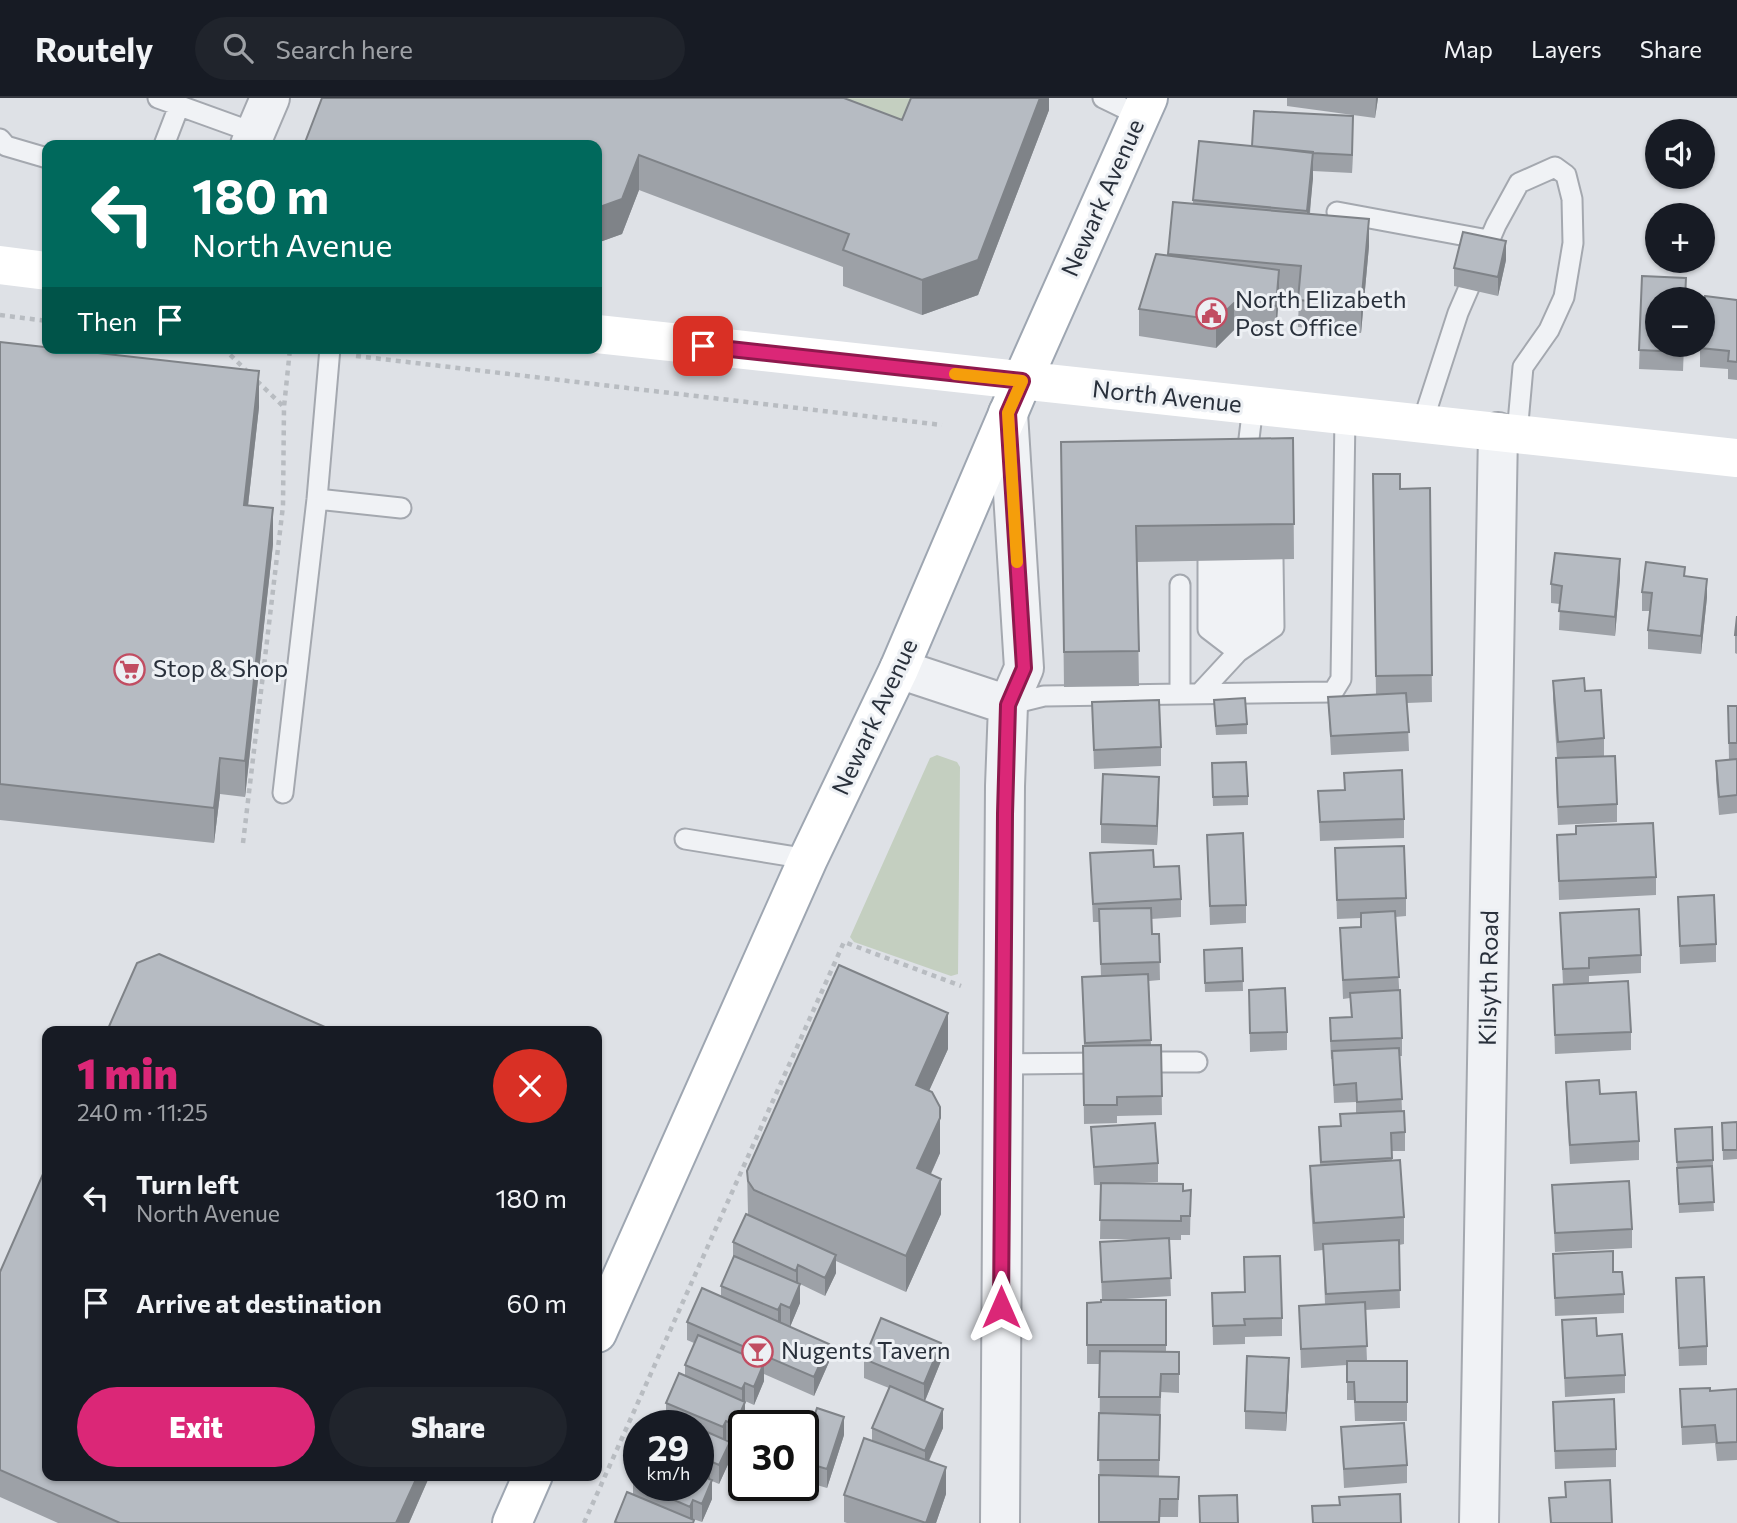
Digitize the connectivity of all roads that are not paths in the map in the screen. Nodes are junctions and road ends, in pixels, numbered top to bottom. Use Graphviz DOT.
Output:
graph roads {
  1 [pos="158,98"];
  2 [pos="270,98"];
  3 [pos="1103,98"];
  4 [pos="179,106"];
  5 [pos="1144,107"];
  6 [pos="0,139"];
  7 [pos="252,139"];
  8 [pos="166,140"];
  9 [pos="42,157"];
  10 [pos="1337,212"];
  11 [pos="1489,240"];
  12 [pos="0,265"];
  13 [pos="42,270"];
  14 [pos="602,335"];
  15 [pos="330,354"];
  16 [pos="1015,397"];
  17 [pos="1253,406"];
  18 [pos="1345,416"];
  19 [pos="1422,424"];
  20 [pos="1508,433"];
  21 [pos="1737,458"];
  22 [pos="1246,472"];
  23 [pos="317,499"];
  24 [pos="401,508"];
  25 [pos="1180,585"];
  26 [pos="1238,652"];
  27 [pos="899,669"];
  28 [pos="1180,693"];
  29 [pos="1200,693"];
  30 [pos="1008,705"];
  31 [pos="283,793"];
  32 [pos="685,839"];
  33 [pos="808,859"];
  34 [pos="1197,1062"];
  35 [pos="1003,1064"];
  36 [pos="602,1322"];
  37 [pos="530,1481"];
  38 [pos="512,1523"];
  39 [pos="1000,1523"];
  40 [pos="1479,1523"];
  1 -- 4 [label="lane"];
  2 -- 7 [label="street"];
  3 -- 5 [label="lane"];
  4 -- 7 [label="lane"];
  4 -- 8 [label="lane"];
  5 -- 16 [label="main road, Newark Avenue"];
  6 -- 9 [label="lane"];
  10 -- 11 [label="lane"];
  11 -- 19 [label="lane"];
  11 -- 20 [label="lane"];
  12 -- 13 [label="main road"];
  14 -- 16 [label="main road, North Avenue"];
  15 -- 23 [label="lane"];
  16 -- 17 [label="main road, North Avenue"];
  16 -- 27 [label="main road, Newark Avenue"];
  16 -- 30 [label="street"];
  17 -- 18 [label="main road, North Avenue"];
  17 -- 22 [label="lane"];
  18 -- 19 [label="main road, North Avenue"];
  18 -- 29 [label="lane"];
  19 -- 20 [label="main road, North Avenue"];
  20 -- 21 [label="main road, North Avenue"];
  20 -- 40 [label="street, Kilsyth Road"];
  23 -- 24 [label="lane"];
  23 -- 31 [label="lane"];
  25 -- 28 [label="lane"];
  26 -- 26 [label="lane"];
  26 -- 29 [label="lane"];
  27 -- 30 [label="street"];
  27 -- 33 [label="main road, Newark Avenue"];
  28 -- 29 [label="lane"];
  28 -- 30 [label="lane"];
  30 -- 35 [label="street"];
  32 -- 33 [label="lane"];
  33 -- 36 [label="main road, Newark Avenue"];
  34 -- 35 [label="lane"];
  35 -- 39 [label="street"];
  37 -- 38 [label="main road"];
}
